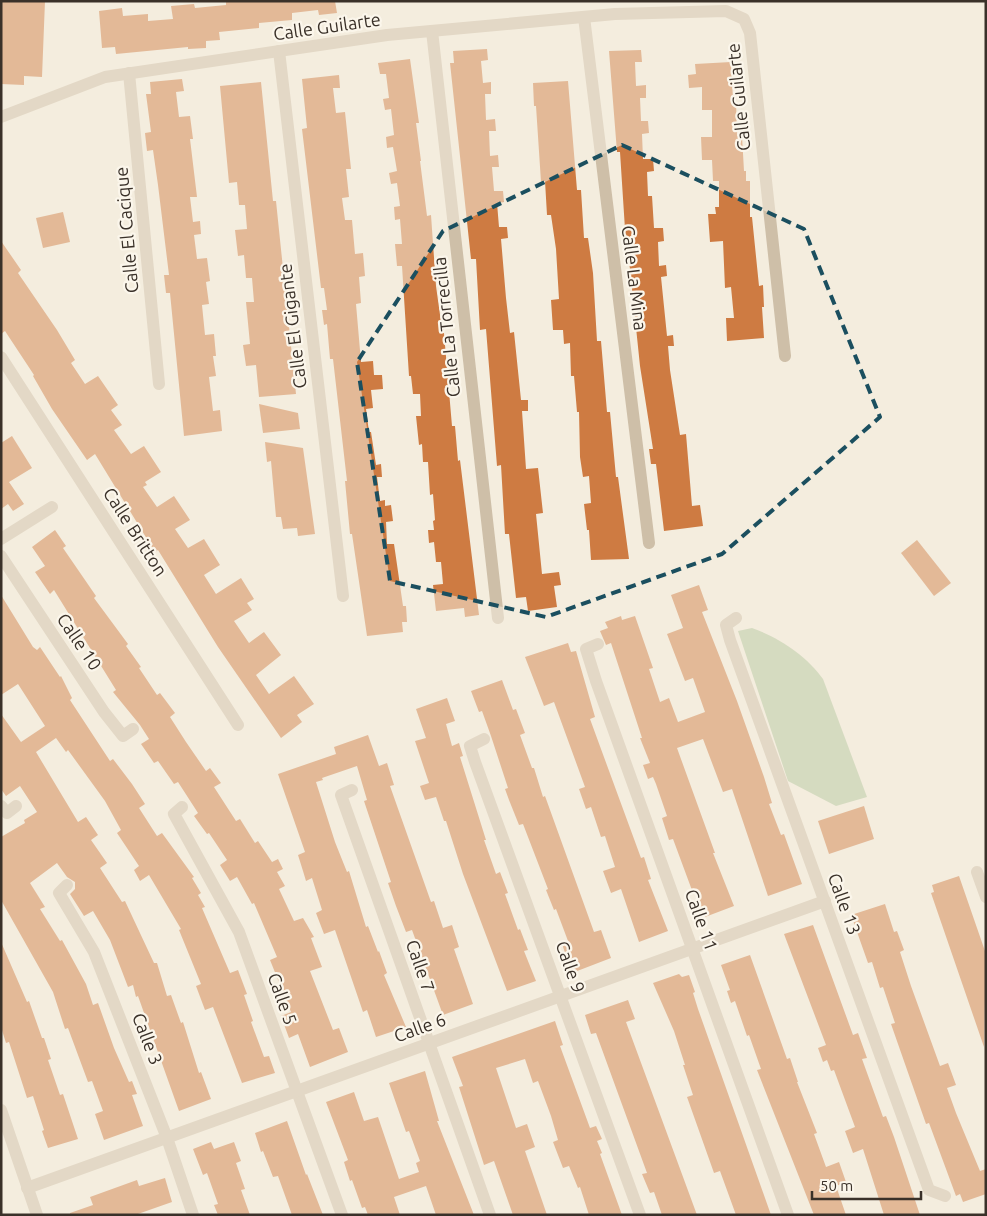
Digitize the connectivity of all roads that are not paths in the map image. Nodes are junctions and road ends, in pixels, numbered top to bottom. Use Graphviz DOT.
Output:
graph roads {
  1 [pos="584,17"];
  2 [pos="432,31"];
  3 [pos="279,51"];
  4 [pos="129,73"];
  5 [pos="1,117"];
  6 [pos="785,356"];
  7 [pos="1,357"];
  8 [pos="159,384"];
  9 [pos="52,507"];
  10 [pos="1,539"];
  11 [pos="649,543"];
  12 [pos="1,556"];
  13 [pos="343,596"];
  14 [pos="498,618"];
  15 [pos="736,618"];
  16 [pos="598,644"];
  17 [pos="238,725"];
  18 [pos="133,729"];
  19 [pos="484,739"];
  20 [pos="352,790"];
  21 [pos="1,806"];
  22 [pos="16,806"];
  23 [pos="182,806"];
  24 [pos="977,872"];
  25 [pos="67,884"];
  26 [pos="986,898"];
  27 [pos="825,901"];
  28 [pos="692,949"];
  29 [pos="562,996"];
  30 [pos="429,1044"];
  31 [pos="297,1091"];
  32 [pos="1,1110"];
  33 [pos="166,1138"];
  34 [pos="27,1188"];
  35 [pos="946,1196"];
  36 [pos="37,1215"];
  37 [pos="192,1215"];
  38 [pos="342,1215"];
  39 [pos="490,1215"];
  40 [pos="640,1215"];
  41 [pos="788,1215"];
  1 -- 2 [label="street, Calle Guilarte"];
  1 -- 6 [label="street, Calle Guilarte"];
  1 -- 11 [label="street, Calle La Mina"];
  2 -- 3 [label="street, Calle Guilarte"];
  2 -- 14 [label="street, Calle La Torrecilla"];
  3 -- 4 [label="street, Calle Guilarte"];
  3 -- 13 [label="street, Calle El Gigante"];
  4 -- 5 [label="street, Calle Guilarte"];
  4 -- 8 [label="street, Calle El Cacique"];
  7 -- 17 [label="street, Calle Britton"];
  9 -- 10 [label="street"];
  12 -- 18 [label="street, Calle 10"];
  15 -- 27 [label="street, Calle 13"];
  16 -- 28 [label="street, Calle 11"];
  19 -- 29 [label="street, Calle 9"];
  20 -- 30 [label="street, Calle 7"];
  21 -- 22 [label="street"];
  23 -- 31 [label="street, Calle 5"];
  24 -- 26 [label="street"];
  25 -- 33 [label="street, Calle 3"];
  27 -- 28 [label="street, Calle 6"];
  27 -- 35 [label="street, Calle 13"];
  28 -- 29 [label="street, Calle 6"];
  28 -- 41 [label="street, Calle 11"];
  29 -- 30 [label="street, Calle 6"];
  29 -- 40 [label="street, Calle 9"];
  30 -- 31 [label="street, Calle 6"];
  30 -- 39 [label="street, Calle 7"];
  31 -- 33 [label="street, Calle 6"];
  31 -- 38 [label="street, Calle 5"];
  32 -- 34 [label="street"];
  33 -- 34 [label="street, Calle 6"];
  33 -- 37 [label="street, Calle 3"];
  34 -- 36 [label="street"];
}
